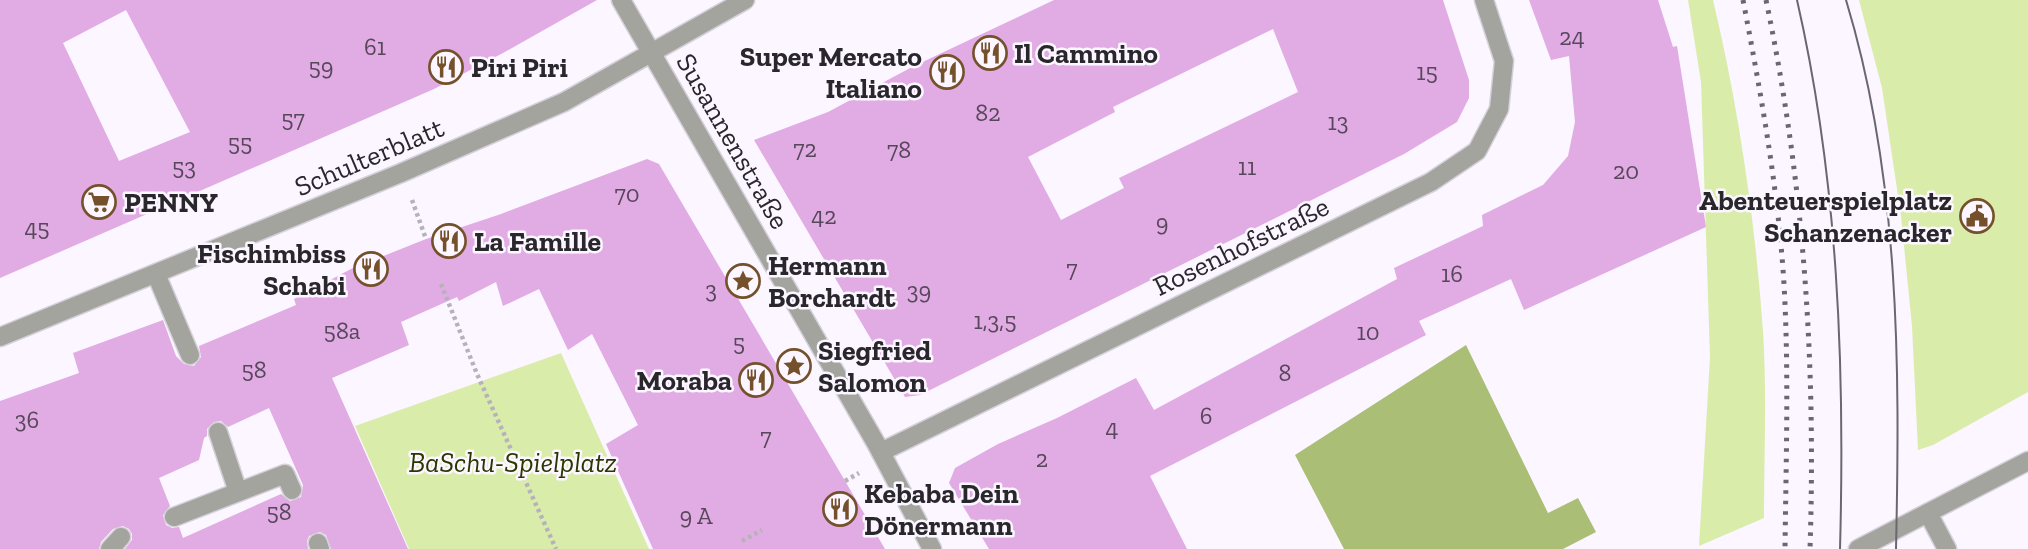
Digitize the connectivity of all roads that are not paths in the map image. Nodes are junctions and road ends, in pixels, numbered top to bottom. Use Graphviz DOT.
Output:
graph roads {
  1 [pos="621,0"];
  2 [pos="745,0"];
  3 [pos="1484,0"];
  4 [pos="652,53"];
  5 [pos="156,274"];
  6 [pos="0,337"];
  7 [pos="190,355"];
  8 [pos="218,432"];
  9 [pos="881,452"];
  10 [pos="2028,461"];
  11 [pos="292,490"];
  12 [pos="238,492"];
  13 [pos="1928,513"];
  14 [pos="174,517"];
  15 [pos="932,549"];
  16 [pos="1858,549"];
  17 [pos="1947,549"];
  1 -- 4 [label="street, Susannenstraße"];
  2 -- 4 [label="street, Schulterblatt"];
  3 -- 9 [label="street, Rosenhofstraße"];
  4 -- 5 [label="street, Schulterblatt"];
  4 -- 9 [label="street, Susannenstraße"];
  5 -- 6 [label="street, Schulterblatt"];
  5 -- 7 [label="street"];
  8 -- 12 [label="street"];
  9 -- 15 [label="street, Susannenstraße"];
  10 -- 13 [label="street"];
  11 -- 12 [label="street"];
  12 -- 14 [label="street"];
  13 -- 16 [label="street"];
  13 -- 17 [label="street"];
}
